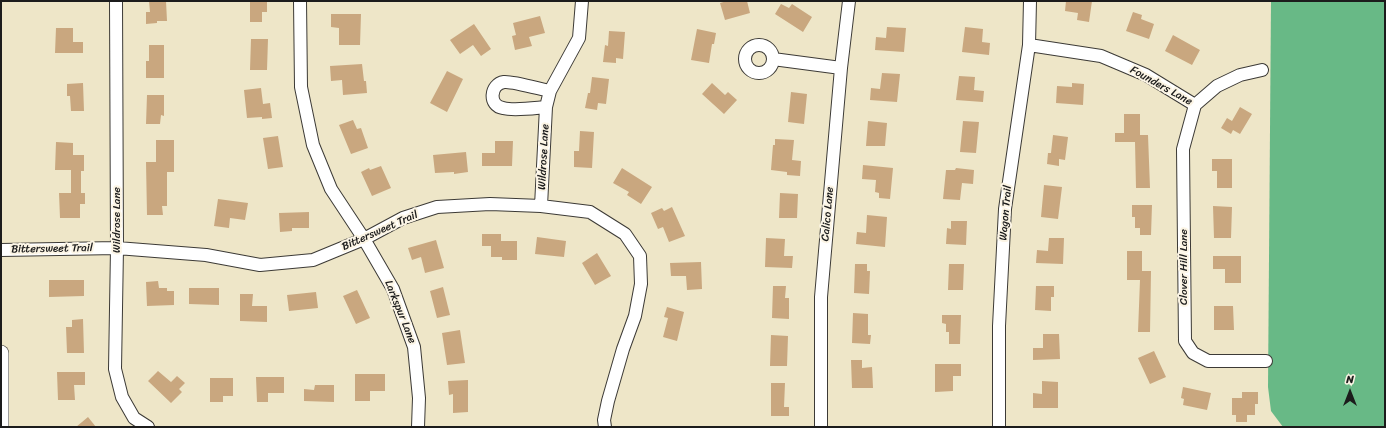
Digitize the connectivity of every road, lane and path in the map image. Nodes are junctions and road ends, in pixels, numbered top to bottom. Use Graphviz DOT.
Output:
graph roads {
  1 [pos="116,1"];
  2 [pos="300,1"];
  3 [pos="582,1"];
  4 [pos="849,1"];
  5 [pos="1030,1"];
  6 [pos="1029,45"];
  7 [pos="773,59"];
  8 [pos="841,68"];
  9 [pos="1262,70"];
  10 [pos="550,91"];
  11 [pos="1196,105"];
  12 [pos="546,107"];
  13 [pos="541,206"];
  14 [pos="364,239"];
  15 [pos="117,248"];
  16 [pos="1,250"];
  17 [pos="1,353"];
  18 [pos="1266,361"];
  19 [pos="1,427"];
  20 [pos="148,427"];
  21 [pos="418,427"];
  22 [pos="605,427"];
  23 [pos="821,427"];
  24 [pos="999,427"];
  1 -- 15 [label="street, Wildrose Lane"];
  2 -- 14 [label="street, Larkspur Lane"];
  3 -- 10 [label="street, Wildrose Lane"];
  4 -- 8 [label="street, Calico Lane"];
  5 -- 6 [label="street, Wagon Trail"];
  6 -- 11 [label="street, Founders Lane"];
  6 -- 24 [label="street, Wagon Trail"];
  7 -- 8 [label="street"];
  8 -- 23 [label="street, Calico Lane"];
  9 -- 11 [label="street, Founders Lane"];
  10 -- 12 [label="street, Wildrose Lane"];
  10 -- 12 [label="street, Wildrose Lane"];
  11 -- 18 [label="street, Clover Hill Lane"];
  12 -- 13 [label="street, Wildrose Lane"];
  13 -- 14 [label="street, Bittersweet Trail"];
  13 -- 22 [label="street, Bittersweet Trail"];
  14 -- 15 [label="street, Bittersweet Trail"];
  14 -- 21 [label="street, Larkspur Lane"];
  15 -- 16 [label="street, Bittersweet Trail"];
  15 -- 20 [label="street, Wildrose Lane"];
  17 -- 19 [label="street"];
}
